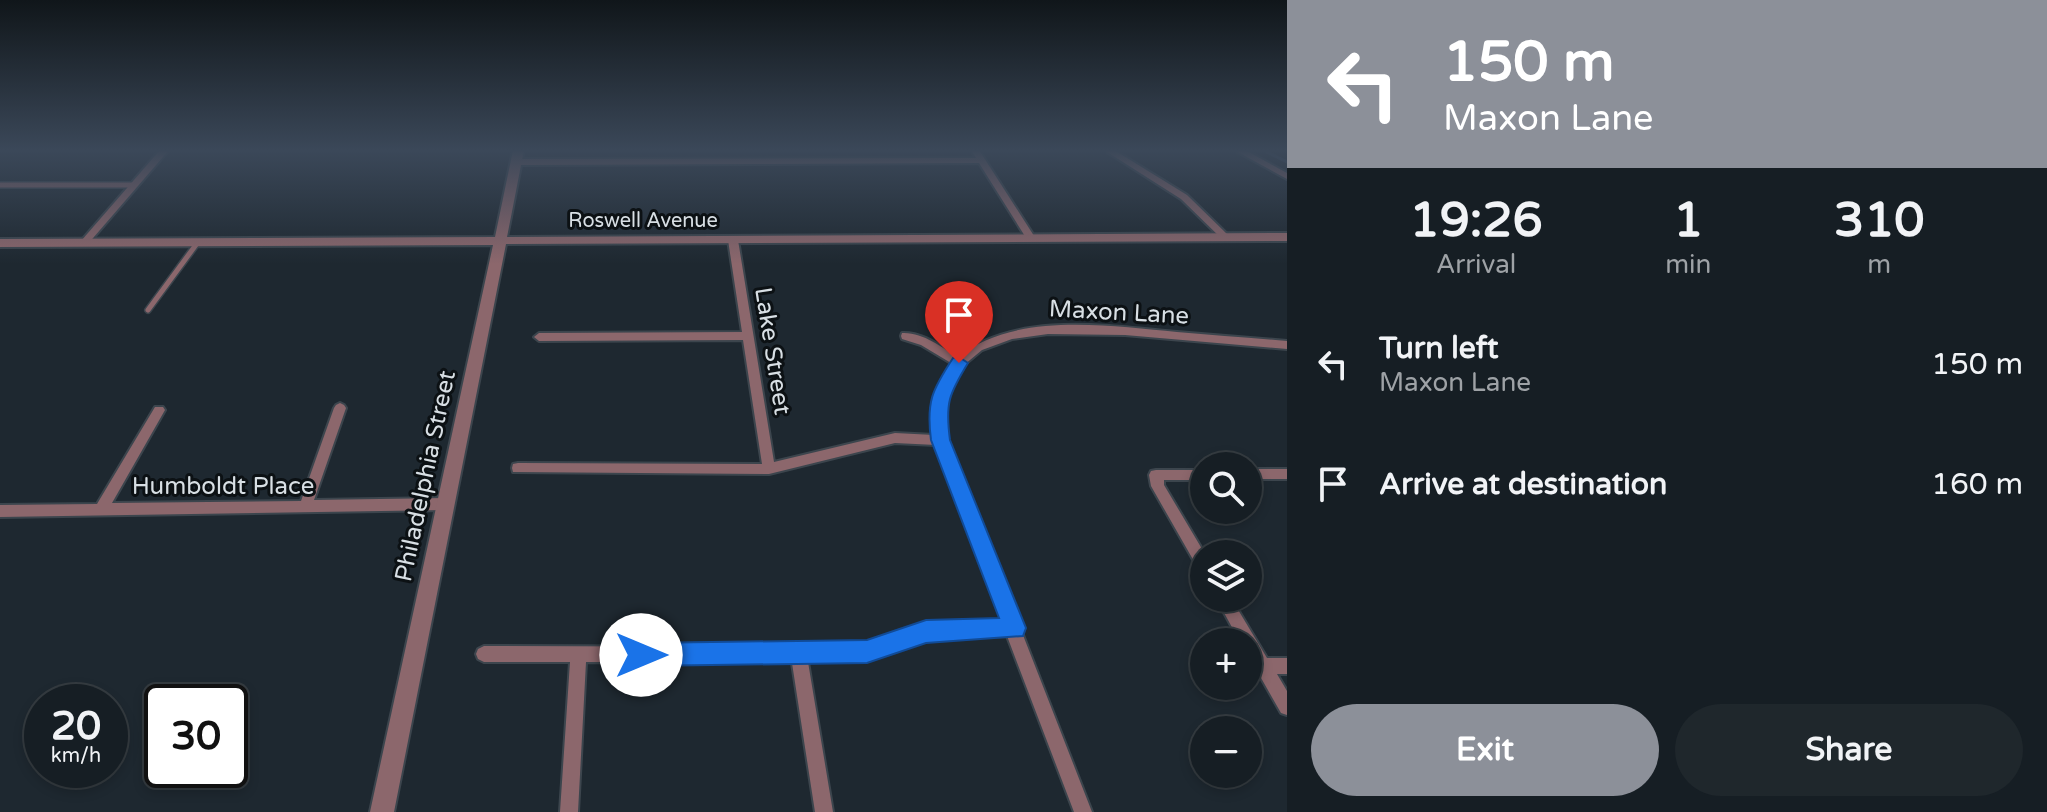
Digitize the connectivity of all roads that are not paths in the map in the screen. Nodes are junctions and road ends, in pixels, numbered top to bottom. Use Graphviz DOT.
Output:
graph roads {
  1 [pos="132,188"];
  2 [pos="511,188"];
  3 [pos="999,188"];
  4 [pos="1169,188"];
  5 [pos="1287,237"];
  6 [pos="1226,238"];
  7 [pos="1031,239"];
  8 [pos="733,240"];
  9 [pos="499,241"];
  10 [pos="198,242"];
  11 [pos="0,243"];
  12 [pos="84,243"];
  13 [pos="148,310"];
  14 [pos="748,336"];
  15 [pos="906,336"];
  16 [pos="539,337"];
  17 [pos="1287,345"];
  18 [pos="959,363"];
  19 [pos="340,408"];
  20 [pos="159,410"];
  21 [pos="940,440"];
  22 [pos="518,468"];
  23 [pos="769,469"];
  24 [pos="1262,474"];
  25 [pos="1287,474"];
  26 [pos="1190,475"];
  27 [pos="446,504"];
  28 [pos="305,507"];
  29 [pos="102,508"];
  30 [pos="0,511"];
  31 [pos="1190,541"];
  32 [pos="1231,612"];
  33 [pos="1014,628"];
  34 [pos="484,654"];
  35 [pos="578,655"];
  36 [pos="799,655"];
  37 [pos="1263,666"];
  38 [pos="1287,666"];
  39 [pos="1287,707"];
  40 [pos="382,812"];
  41 [pos="569,812"];
  42 [pos="824,812"];
  43 [pos="1083,812"];
  1 -- 12 [label="street"];
  2 -- 9 [label="street, Philadelphia Street"];
  3 -- 7 [label="street"];
  4 -- 6 [label="street"];
  5 -- 6 [label="street, Roswell Avenue"];
  6 -- 7 [label="street, Roswell Avenue"];
  7 -- 8 [label="street, Roswell Avenue"];
  8 -- 9 [label="street, Roswell Avenue"];
  8 -- 14 [label="street, Lake Street"];
  9 -- 10 [label="street, Roswell Avenue"];
  9 -- 27 [label="street, Philadelphia Street"];
  10 -- 12 [label="street, Roswell Avenue"];
  10 -- 13 [label="lane"];
  11 -- 12 [label="street, Roswell Avenue"];
  14 -- 16 [label="street"];
  14 -- 23 [label="street, Lake Street"];
  15 -- 18 [label="street"];
  17 -- 18 [label="street, Maxon Lane"];
  18 -- 21 [label="street, Maxon Lane"];
  19 -- 28 [label="street"];
  20 -- 29 [label="street"];
  21 -- 23 [label="street"];
  21 -- 33 [label="street, Maxon Lane"];
  22 -- 23 [label="street"];
  24 -- 25 [label="street"];
  26 -- 31 [label="street"];
  27 -- 28 [label="street, Humboldt Place"];
  27 -- 40 [label="street, Philadelphia Street"];
  28 -- 29 [label="street, Humboldt Place"];
  29 -- 30 [label="street, Humboldt Place"];
  32 -- 37 [label="street"];
  33 -- 36 [label="street"];
  33 -- 43 [label="street, Maxon Lane"];
  34 -- 35 [label="street"];
  35 -- 36 [label="street"];
  35 -- 41 [label="street"];
  36 -- 42 [label="street"];
  37 -- 38 [label="street"];
  37 -- 39 [label="street"];
}
